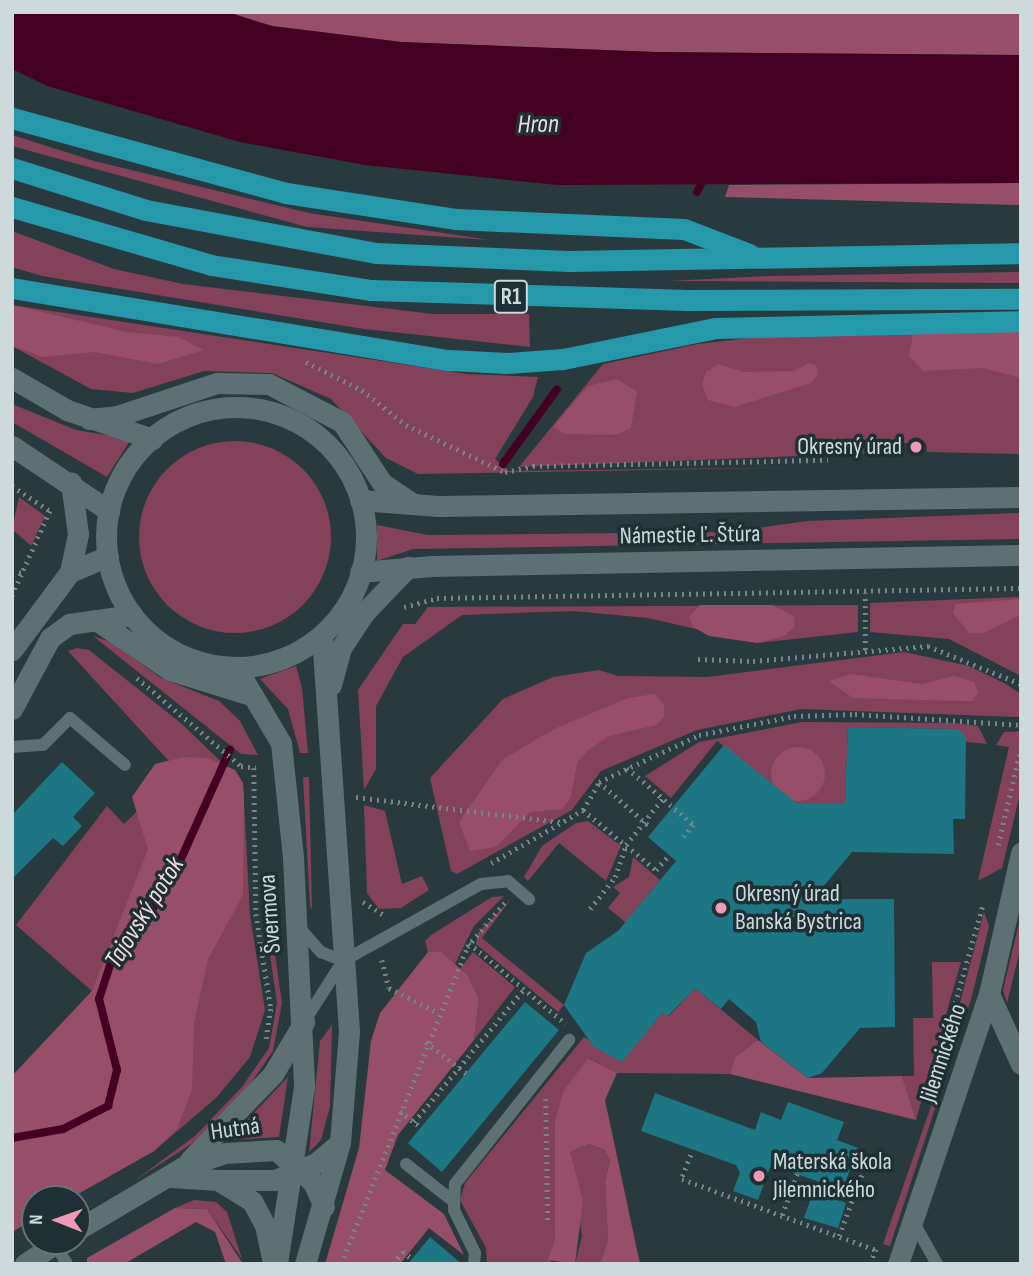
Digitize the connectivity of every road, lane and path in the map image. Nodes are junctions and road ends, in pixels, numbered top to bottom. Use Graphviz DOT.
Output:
graph roads {
  1 [pos="12,118"];
  2 [pos="12,168"];
  3 [pos="12,207"];
  4 [pos="1021,253"];
  5 [pos="761,258"];
  6 [pos="19,289"];
  7 [pos="1021,299"];
  8 [pos="1021,321"];
  9 [pos="12,378"];
  10 [pos="89,419"];
  11 [pos="152,439"];
  12 [pos="12,446"];
  13 [pos="828,460"];
  14 [pos="533,466"];
  15 [pos="71,482"];
  16 [pos="12,486"];
  17 [pos="1021,496"];
  18 [pos="360,500"];
  19 [pos="414,504"];
  20 [pos="109,511"];
  21 [pos="1021,555"];
  22 [pos="108,556"];
  23 [pos="408,567"];
  24 [pos="12,571"];
  25 [pos="70,572"];
  26 [pos="360,572"];
  27 [pos="22,573"];
  28 [pos="1021,588"];
  29 [pos="865,593"];
  30 [pos="12,596"];
  31 [pos="401,610"];
  32 [pos="132,615"];
  33 [pos="96,620"];
  34 [pos="322,635"];
  35 [pos="12,650"];
  36 [pos="865,650"];
  37 [pos="698,659"];
  38 [pos="236,667"];
  39 [pos="126,670"];
  40 [pos="1021,684"];
  41 [pos="251,695"];
  42 [pos="326,700"];
  43 [pos="12,709"];
  44 [pos="1021,725"];
  45 [pos="12,747"];
  46 [pos="1021,747"];
  47 [pos="125,765"];
  48 [pos="254,768"];
  49 [pos="261,768"];
  50 [pos="627,768"];
  51 [pos="599,782"];
  52 [pos="356,786"];
  53 [pos="356,797"];
  54 [pos="663,798"];
  55 [pos="357,810"];
  56 [pos="583,810"];
  57 [pos="562,822"];
  58 [pos="647,824"];
  59 [pos="681,840"];
  60 [pos="626,845"];
  61 [pos="1021,853"];
  62 [pos="995,854"];
  63 [pos="669,855"];
  64 [pos="481,869"];
  65 [pos="361,888"];
  66 [pos="517,889"];
  67 [pos="986,893"];
  68 [pos="529,899"];
  69 [pos="590,909"];
  70 [pos="388,915"];
  71 [pos="297,925"];
  72 [pos="469,943"];
  73 [pos="343,961"];
  74 [pos="389,988"];
  75 [pos="524,989"];
  76 [pos="989,994"];
  77 [pos="437,1012"];
  78 [pos="503,1014"];
  79 [pos="510,1020"];
  80 [pos="303,1022"];
  81 [pos="569,1040"];
  82 [pos="426,1042"];
  83 [pos="262,1047"];
  84 [pos="1021,1064"];
  85 [pos="459,1067"];
  86 [pos="467,1073"];
  87 [pos="934,1079"];
  88 [pos="550,1102"];
  89 [pos="400,1111"];
  90 [pos="414,1122"];
  91 [pos="422,1128"];
  92 [pos="340,1143"];
  93 [pos="691,1155"];
  94 [pos="869,1155"];
  95 [pos="406,1164"];
  96 [pos="293,1169"];
  97 [pos="174,1172"];
  98 [pos="797,1174"];
  99 [pos="218,1180"];
  100 [pos="453,1201"];
  101 [pos="324,1207"];
  102 [pos="782,1216"];
  103 [pos="548,1221"];
  104 [pos="91,1222"];
  105 [pos="914,1223"];
  106 [pos="839,1236"];
  107 [pos="879,1242"];
  108 [pos="876,1250"];
  109 [pos="412,1259"];
  110 [pos="275,1264"];
  111 [pos="305,1264"];
  112 [pos="341,1264"];
  113 [pos="393,1264"];
  114 [pos="474,1264"];
  115 [pos="870,1264"];
  116 [pos="898,1264"];
  117 [pos="937,1264"];
  1 -- 5 [label="highway"];
  2 -- 5 [label="highway, R1"];
  3 -- 7 [label="highway, R1"];
  4 -- 5 [label="highway, R1"];
  6 -- 8 [label="highway"];
  9 -- 10 [label="street"];
  10 -- 11 [label="street"];
  10 -- 19 [label="street"];
  11 -- 18 [label="street"];
  11 -- 20 [label="street"];
  12 -- 15 [label="street"];
  13 -- 14 [label="path"];
  15 -- 20 [label="street"];
  15 -- 25 [label="street"];
  16 -- 27 [label="path"];
  17 -- 19 [label="street, Námestie Ľ. Štúra"];
  18 -- 19 [label="street, Námestie Ľ. Štúra"];
  18 -- 26 [label="street"];
  20 -- 22 [label="street"];
  21 -- 23 [label="street, Námestie Ľ. Štúra"];
  22 -- 25 [label="street"];
  22 -- 32 [label="street"];
  23 -- 26 [label="street, Námestie Ľ. Štúra"];
  23 -- 42 [label="street"];
  24 -- 27 [label="path"];
  25 -- 35 [label="street"];
  26 -- 34 [label="street"];
  27 -- 30 [label="path"];
  28 -- 29 [label="path"];
  29 -- 31 [label="path"];
  29 -- 36 [label="path"];
  32 -- 33 [label="street"];
  32 -- 38 [label="street"];
  33 -- 41 [label="street"];
  33 -- 43 [label="street"];
  34 -- 38 [label="street"];
  34 -- 42 [label="street"];
  36 -- 37 [label="path"];
  36 -- 40 [label="path"];
  38 -- 41 [label="street, Švermova"];
  39 -- 48 [label="path"];
  41 -- 71 [label="street, Švermova"];
  42 -- 73 [label="street"];
  44 -- 50 [label="path"];
  45 -- 47 [label="lane"];
  46 -- 62 [label="path"];
  48 -- 49 [label="path"];
  48 -- 83 [label="path"];
  50 -- 51 [label="path"];
  50 -- 54 [label="path"];
  51 -- 56 [label="path"];
  51 -- 58 [label="path"];
  52 -- 53 [label="path"];
  53 -- 55 [label="path"];
  53 -- 57 [label="path"];
  54 -- 58 [label="path"];
  54 -- 59 [label="path"];
  56 -- 57 [label="path"];
  56 -- 60 [label="path"];
  57 -- 64 [label="path"];
  58 -- 60 [label="path"];
  60 -- 63 [label="path"];
  60 -- 69 [label="path"];
  61 -- 76 [label="street, Jilemnického"];
  65 -- 70 [label="path"];
  66 -- 68 [label="lane"];
  66 -- 72 [label="path"];
  66 -- 73 [label="lane"];
  67 -- 87 [label="path"];
  71 -- 73 [label="lane"];
  71 -- 80 [label="street, Švermova"];
  72 -- 75 [label="path"];
  72 -- 77 [label="path"];
  73 -- 80 [label="lane"];
  73 -- 92 [label="street"];
  74 -- 77 [label="path"];
  75 -- 78 [label="path"];
  75 -- 81 [label="path"];
  76 -- 84 [label="street"];
  76 -- 105 [label="street, Jilemnického"];
  77 -- 82 [label="path"];
  78 -- 79 [label="path"];
  78 -- 85 [label="path"];
  80 -- 96 [label="street, Švermova"];
  80 -- 97 [label="street, Hutná"];
  81 -- 100 [label="lane"];
  82 -- 85 [label="path"];
  82 -- 89 [label="path"];
  85 -- 86 [label="path"];
  85 -- 90 [label="path"];
  88 -- 103 [label="path"];
  89 -- 90 [label="path"];
  89 -- 112 [label="path"];
  90 -- 91 [label="path"];
  92 -- 96 [label="street"];
  92 -- 101 [label="street"];
  93 -- 102 [label="path"];
  94 -- 106 [label="path"];
  95 -- 100 [label="lane"];
  96 -- 97 [label="street, Hutná"];
  96 -- 99 [label="street, Hutná"];
  96 -- 101 [label="street"];
  96 -- 110 [label="street, Švermova"];
  97 -- 99 [label="street, Hutná"];
  97 -- 104 [label="street, Hutná"];
  98 -- 102 [label="path"];
  99 -- 110 [label="street, Hutná"];
  100 -- 114 [label="lane"];
  101 -- 111 [label="street"];
  102 -- 106 [label="path"];
  105 -- 116 [label="street, Jilemnického"];
  105 -- 117 [label="lane"];
  106 -- 108 [label="path"];
  107 -- 108 [label="path"];
  108 -- 115 [label="path"];
  109 -- 113 [label="path"];
}
